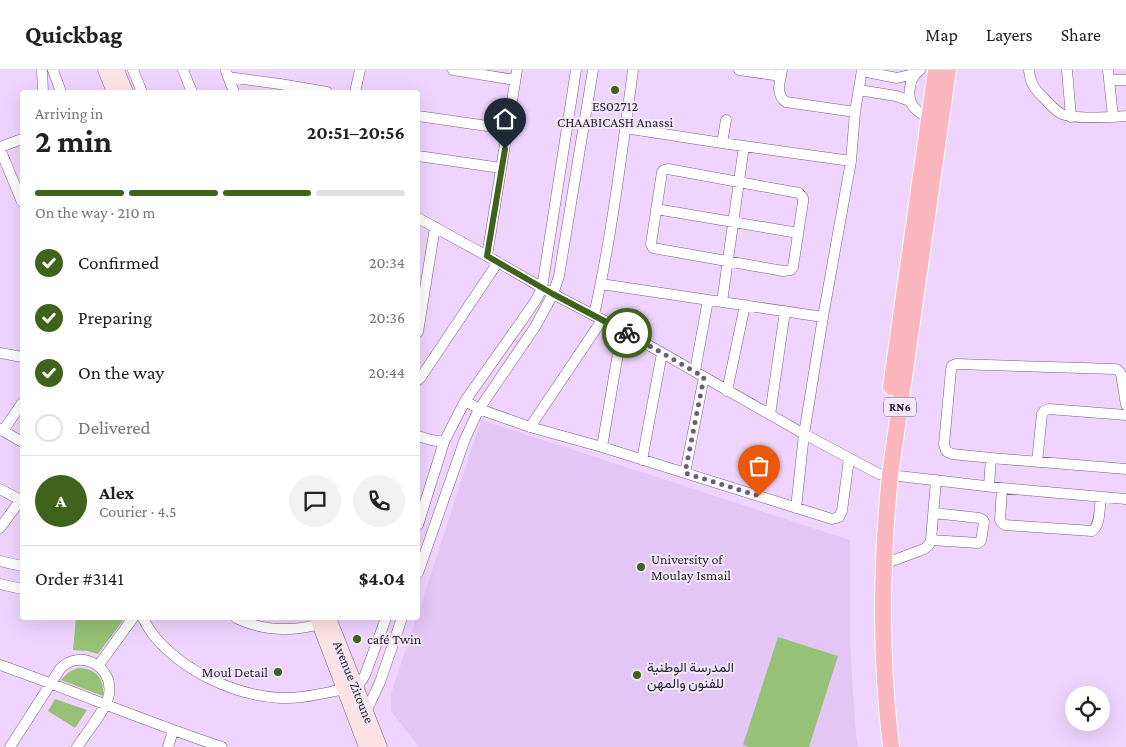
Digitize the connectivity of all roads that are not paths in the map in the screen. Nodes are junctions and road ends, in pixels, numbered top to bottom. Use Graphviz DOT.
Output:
graph roads {
  1 [pos="42,70"];
  2 [pos="53,70"];
  3 [pos="106,70"];
  4 [pos="117,70"];
  5 [pos="133,70"];
  6 [pos="183,70"];
  7 [pos="360,70"];
  8 [pos="453,70"];
  9 [pos="576,70"];
  10 [pos="593,70"];
  11 [pos="633,70"];
  12 [pos="739,70"];
  13 [pos="862,70"];
  14 [pos="936,70"];
  15 [pos="948,70"];
  16 [pos="1029,70"];
  17 [pos="1067,70"];
  18 [pos="917,72"];
  19 [pos="226,73"];
  20 [pos="782,73"];
  21 [pos="516,75"];
  22 [pos="1109,75"];
  23 [pos="1126,80"];
  24 [pos="43,90"];
  25 [pos="60,90"];
  26 [pos="113,90"];
  27 [pos="125,90"];
  28 [pos="141,90"];
  29 [pos="191,90"];
  30 [pos="233,90"];
  31 [pos="315,90"];
  32 [pos="355,90"];
  33 [pos="858,90"];
  34 [pos="910,101"];
  35 [pos="855,112"];
  36 [pos="420,116"];
  37 [pos="1126,116"];
  38 [pos="1071,117"];
  39 [pos="1113,117"];
  40 [pos="929,119"];
  41 [pos="726,120"];
  42 [pos="625,128"];
  43 [pos="508,129"];
  44 [pos="20,140"];
  45 [pos="722,143"];
  46 [pos="744,146"];
  47 [pos="0,148"];
  48 [pos="420,156"];
  49 [pos="851,161"];
  50 [pos="501,168"];
  51 [pos="739,181"];
  52 [pos="20,197"];
  53 [pos="656,209"];
  54 [pos="420,219"];
  55 [pos="734,222"];
  56 [pos="435,227"];
  57 [pos="798,233"];
  58 [pos="487,256"];
  59 [pos="728,261"];
  60 [pos="498,262"];
  61 [pos="601,284"];
  62 [pos="542,288"];
  63 [pos="553,294"];
  64 [pos="708,300"];
  65 [pos="722,302"];
  66 [pos="745,305"];
  67 [pos="785,311"];
  68 [pos="823,317"];
  69 [pos="598,318"];
  70 [pos="420,320"];
  71 [pos="622,330"];
  72 [pos="662,352"];
  73 [pos="0,353"];
  74 [pos="20,357"];
  75 [pos="695,371"];
  76 [pos="704,377"];
  77 [pos="420,378"];
  78 [pos="728,391"];
  79 [pos="464,401"];
  80 [pos="20,406"];
  81 [pos="1126,406"];
  82 [pos="479,409"];
  83 [pos="770,415"];
  84 [pos="1126,415"];
  85 [pos="530,427"];
  86 [pos="1,430"];
  87 [pos="804,434"];
  88 [pos="420,437"];
  89 [pos="20,441"];
  90 [pos="444,442"];
  91 [pos="602,447"];
  92 [pos="991,458"];
  93 [pos="849,459"];
  94 [pos="642,460"];
  95 [pos="1038,462"];
  96 [pos="1126,469"];
  97 [pos="685,473"];
  98 [pos="884,475"];
  99 [pos="936,480"];
  100 [pos="989,486"];
  101 [pos="1002,488"];
  102 [pos="0,489"];
  103 [pos="1101,497"];
  104 [pos="20,499"];
  105 [pos="1126,499"];
  106 [pos="20,503"];
  107 [pos="796,508"];
  108 [pos="934,513"];
  109 [pos="420,519"];
  110 [pos="0,528"];
  111 [pos="932,540"];
  112 [pos="0,561"];
  113 [pos="884,564"];
  114 [pos="20,566"];
  115 [pos="420,567"];
  116 [pos="0,584"];
  117 [pos="20,589"];
  118 [pos="132,620"];
  119 [pos="144,620"];
  120 [pos="241,620"];
  121 [pos="322,620"];
  122 [pos="385,620"];
  123 [pos="401,620"];
  124 [pos="0,664"];
  125 [pos="98,666"];
  126 [pos="365,675"];
  127 [pos="380,682"];
  128 [pos="51,683"];
  129 [pos="351,689"];
  130 [pos="106,705"];
  131 [pos="366,712"];
  132 [pos="173,730"];
  133 [pos="10,747"];
  134 [pos="77,747"];
  135 [pos="168,747"];
  136 [pos="222,747"];
  137 [pos="366,747"];
  138 [pos="380,747"];
  139 [pos="880,747"];
  140 [pos="891,747"];
  1 -- 24 [label="street"];
  2 -- 25 [label="street"];
  3 -- 26 [label="main road"];
  4 -- 27 [label="main road"];
  5 -- 28 [label="street"];
  6 -- 29 [label="street"];
  7 -- 32 [label="street"];
  8 -- 21 [label="street"];
  9 -- 62 [label="street"];
  10 -- 63 [label="street"];
  11 -- 42 [label="street"];
  12 -- 20 [label="street"];
  13 -- 18 [label="street"];
  13 -- 33 [label="street"];
  14 -- 40 [label="highway, RN6"];
  15 -- 98 [label="highway, RN6"];
  16 -- 38 [label="street"];
  17 -- 38 [label="street"];
  18 -- 34 [label="street"];
  19 -- 30 [label="street"];
  19 -- 31 [label="street"];
  20 -- 35 [label="street"];
  21 -- 43 [label="street"];
  22 -- 23 [label="street"];
  22 -- 39 [label="street"];
  33 -- 34 [label="street"];
  33 -- 35 [label="street"];
  34 -- 40 [label="street"];
  35 -- 49 [label="street"];
  36 -- 43 [label="street"];
  37 -- 39 [label="street"];
  38 -- 39 [label="street"];
  40 -- 98 [label="highway, RN6"];
  41 -- 45 [label="street"];
  42 -- 45 [label="street"];
  42 -- 61 [label="street"];
  43 -- 50 [label="street"];
  44 -- 47 [label="street"];
  45 -- 46 [label="street"];
  46 -- 49 [label="street"];
  46 -- 51 [label="street"];
  47 -- 52 [label="street"];
  48 -- 50 [label="street"];
  49 -- 68 [label="street"];
  50 -- 58 [label="street"];
  51 -- 53 [label="street"];
  51 -- 55 [label="street"];
  51 -- 57 [label="street"];
  53 -- 55 [label="street"];
  53 -- 59 [label="street"];
  54 -- 56 [label="street"];
  55 -- 57 [label="street"];
  55 -- 59 [label="street"];
  56 -- 58 [label="street"];
  56 -- 70 [label="street"];
  57 -- 59 [label="street"];
  58 -- 60 [label="street"];
  59 -- 65 [label="street"];
  60 -- 62 [label="street"];
  60 -- 77 [label="street"];
  61 -- 64 [label="street"];
  61 -- 69 [label="street"];
  62 -- 63 [label="street"];
  62 -- 79 [label="street"];
  63 -- 69 [label="street"];
  63 -- 82 [label="street"];
  64 -- 65 [label="street"];
  64 -- 75 [label="street"];
  65 -- 66 [label="street"];
  66 -- 67 [label="street"];
  66 -- 78 [label="street"];
  67 -- 68 [label="street"];
  67 -- 83 [label="street"];
  68 -- 87 [label="street"];
  69 -- 71 [label="street"];
  69 -- 85 [label="street"];
  71 -- 72 [label="street"];
  71 -- 91 [label="street"];
  72 -- 75 [label="street"];
  72 -- 94 [label="street"];
  73 -- 74 [label="street"];
  75 -- 76 [label="street"];
  76 -- 78 [label="street"];
  76 -- 97 [label="street"];
  78 -- 83 [label="street"];
  79 -- 82 [label="street"];
  79 -- 90 [label="street"];
  80 -- 86 [label="street"];
  81 -- 92 [label="street"];
  82 -- 85 [label="street"];
  82 -- 115 [label="street"];
  83 -- 87 [label="street"];
  84 -- 95 [label="street"];
  85 -- 91 [label="street"];
  86 -- 89 [label="street"];
  87 -- 93 [label="street"];
  87 -- 107 [label="street"];
  88 -- 90 [label="street"];
  90 -- 109 [label="street"];
  91 -- 94 [label="street"];
  92 -- 95 [label="street"];
  92 -- 100 [label="street"];
  93 -- 98 [label="street"];
  93 -- 107 [label="street"];
  94 -- 97 [label="street"];
  95 -- 96 [label="street"];
  97 -- 107 [label="street"];
  98 -- 99 [label="street"];
  98 -- 113 [label="highway, RN6"];
  98 -- 139 [label="highway, RN6"];
  99 -- 100 [label="street"];
  99 -- 108 [label="street"];
  100 -- 101 [label="street"];
  101 -- 103 [label="street"];
  101 -- 103 [label="street"];
  102 -- 104 [label="street"];
  103 -- 105 [label="street"];
  106 -- 110 [label="street"];
  108 -- 111 [label="street"];
  108 -- 111 [label="street"];
  111 -- 113 [label="street"];
  112 -- 114 [label="street"];
  113 -- 140 [label="highway, RN6"];
  116 -- 117 [label="street"];
  118 -- 125 [label="street"];
  119 -- 129 [label="street"];
  120 -- 121 [label="street"];
  121 -- 129 [label="main road, Avenue Zitoune"];
  122 -- 126 [label="street"];
  123 -- 127 [label="street"];
  124 -- 128 [label="street"];
  125 -- 128 [label="street"];
  125 -- 130 [label="street"];
  126 -- 127 [label="street"];
  126 -- 129 [label="street"];
  127 -- 131 [label="street"];
  128 -- 130 [label="street"];
  128 -- 133 [label="street"];
  129 -- 131 [label="main road, Avenue Zitoune"];
  129 -- 137 [label="main road, Avenue Zitoune"];
  130 -- 132 [label="street"];
  130 -- 134 [label="street"];
  131 -- 138 [label="main road, Avenue Zitoune"];
  132 -- 135 [label="street"];
  132 -- 136 [label="street"];
}
